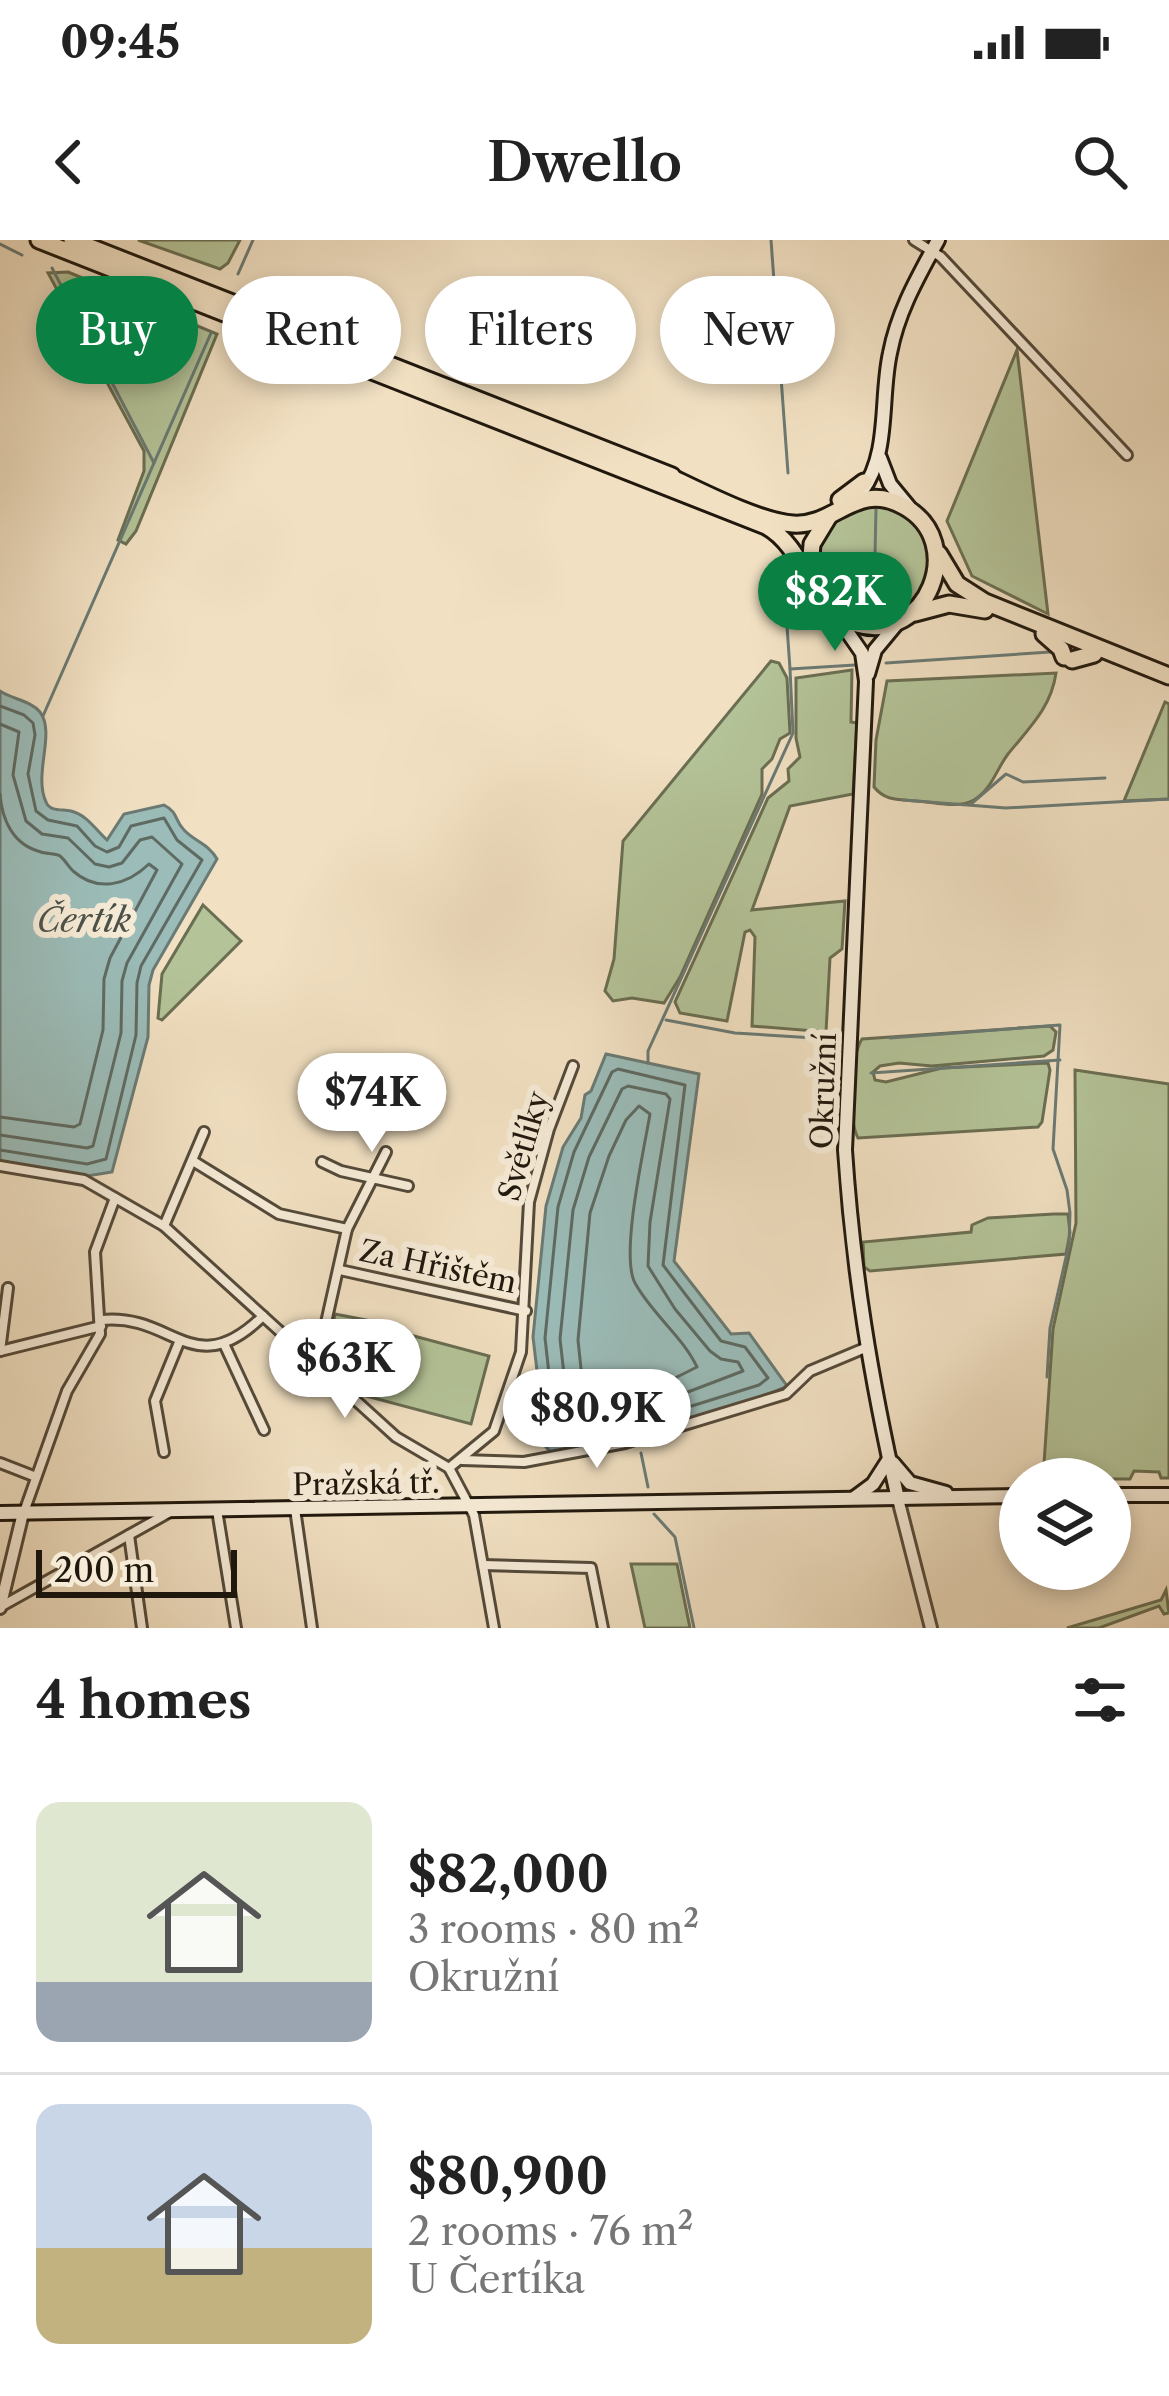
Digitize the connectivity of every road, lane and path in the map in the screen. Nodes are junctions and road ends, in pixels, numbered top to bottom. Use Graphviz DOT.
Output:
graph roads {
  1 [pos="39,240"];
  2 [pos="72,240"];
  3 [pos="914,240"];
  4 [pos="935,245"];
  5 [pos="107,261"];
  6 [pos="222,306"];
  7 [pos="401,374"];
  8 [pos="401,378"];
  9 [pos="881,423"];
  10 [pos="879,450"];
  11 [pos="1127,455"];
  12 [pos="664,474"];
  13 [pos="863,482"];
  14 [pos="854,502"];
  15 [pos="914,512"];
  16 [pos="830,514"];
  17 [pos="935,546"];
  18 [pos="811,579"];
  19 [pos="834,614"];
  20 [pos="906,618"];
  21 [pos="1044,634"];
  22 [pos="1094,654"];
  23 [pos="1169,676"];
  24 [pos="866,681"];
  25 [pos="1169,686"];
  26 [pos="573,1066"];
  27 [pos="204,1132"];
  28 [pos="386,1152"];
  29 [pos="193,1161"];
  30 [pos="322,1162"];
  31 [pos="0,1166"];
  32 [pos="372,1177"];
  33 [pos="408,1186"];
  34 [pos="115,1198"];
  35 [pos="164,1226"];
  36 [pos="347,1229"];
  37 [pos="340,1270"];
  38 [pos="8,1288"];
  39 [pos="526,1311"];
  40 [pos="262,1316"];
  41 [pos="102,1323"];
  42 [pos="180,1340"];
  43 [pos="225,1346"];
  44 [pos="866,1348"];
  45 [pos="0,1352"];
  46 [pos="312,1363"];
  47 [pos="264,1430"];
  48 [pos="164,1452"];
  49 [pos="889,1459"];
  50 [pos="461,1460"];
  51 [pos="0,1463"];
  52 [pos="449,1468"];
  53 [pos="36,1477"];
  54 [pos="1169,1495"];
  55 [pos="999,1496"];
  56 [pos="1131,1496"];
  57 [pos="964,1497"];
  58 [pos="898,1499"];
  59 [pos="852,1500"];
  60 [pos="470,1507"];
  61 [pos="296,1509"];
  62 [pos="217,1510"];
  63 [pos="172,1511"];
  64 [pos="0,1514"];
  65 [pos="23,1514"];
  66 [pos="129,1535"];
  67 [pos="483,1565"];
  68 [pos="0,1608"];
  69 [pos="142,1628"];
  70 [pos="236,1628"];
  71 [pos="312,1628"];
  72 [pos="494,1628"];
  73 [pos="603,1628"];
  74 [pos="931,1628"];
  1 -- 5 [label="highway"];
  2 -- 5 [label="highway"];
  3 -- 4 [label="street"];
  4 -- 9 [label="main road"];
  4 -- 11 [label="street"];
  5 -- 6 [label="highway"];
  7 -- 12 [label="highway"];
  8 -- 18 [label="highway"];
  9 -- 10 [label="main road"];
  9 -- 13 [label="main road"];
  10 -- 14 [label="main road"];
  10 -- 15 [label="main road"];
  12 -- 13 [label="highway"];
  12 -- 16 [label="highway"];
  14 -- 15 [label="highway"];
  14 -- 16 [label="highway"];
  15 -- 17 [label="highway"];
  16 -- 18 [label="highway"];
  17 -- 20 [label="highway"];
  17 -- 23 [label="highway"];
  18 -- 19 [label="highway"];
  19 -- 20 [label="highway"];
  19 -- 24 [label="main road, Okružní"];
  20 -- 21 [label="highway"];
  20 -- 24 [label="main road, Okružní"];
  21 -- 22 [label="highway"];
  21 -- 22 [label="highway"];
  22 -- 25 [label="highway"];
  24 -- 44 [label="main road, Okružní"];
  26 -- 39 [label="street, Světlíky"];
  27 -- 29 [label="street"];
  28 -- 32 [label="street, Za Hřištěm"];
  29 -- 35 [label="street"];
  29 -- 36 [label="street"];
  30 -- 32 [label="street"];
  31 -- 34 [label="street"];
  32 -- 33 [label="street"];
  32 -- 36 [label="street, Za Hřištěm"];
  34 -- 35 [label="street"];
  34 -- 41 [label="street"];
  35 -- 40 [label="street"];
  36 -- 37 [label="street, Za Hřištěm"];
  37 -- 39 [label="street, Za Hřištěm"];
  37 -- 46 [label="street, Za Hřištěm"];
  38 -- 45 [label="street"];
  39 -- 50 [label="street, Světlíky"];
  40 -- 43 [label="street"];
  40 -- 46 [label="street"];
  41 -- 42 [label="street"];
  41 -- 45 [label="street"];
  41 -- 53 [label="street"];
  42 -- 43 [label="street"];
  42 -- 48 [label="street"];
  43 -- 47 [label="street"];
  44 -- 49 [label="main road, Okružní"];
  44 -- 50 [label="street"];
  46 -- 52 [label="street"];
  49 -- 57 [label="main road"];
  49 -- 58 [label="main road, Okružní"];
  49 -- 59 [label="main road"];
  50 -- 52 [label="street, Světlíky"];
  51 -- 53 [label="street"];
  52 -- 60 [label="street"];
  53 -- 65 [label="street"];
  54 -- 56 [label="main road"];
  55 -- 57 [label="main road, Pražská tř."];
  57 -- 58 [label="main road, Pražská tř."];
  58 -- 59 [label="main road, Pražská tř."];
  58 -- 74 [label="street"];
  59 -- 60 [label="main road, Pražská tř."];
  60 -- 61 [label="main road, Pražská tř."];
  60 -- 67 [label="street"];
  61 -- 62 [label="main road, Pražská tř."];
  61 -- 71 [label="street"];
  62 -- 63 [label="main road, Pražská tř."];
  62 -- 70 [label="street"];
  63 -- 65 [label="main road, Pražská tř."];
  63 -- 66 [label="street"];
  64 -- 65 [label="main road, Pražská tř."];
  65 -- 68 [label="street"];
  66 -- 68 [label="street"];
  66 -- 69 [label="street"];
  67 -- 72 [label="street"];
  67 -- 73 [label="street"];
}
